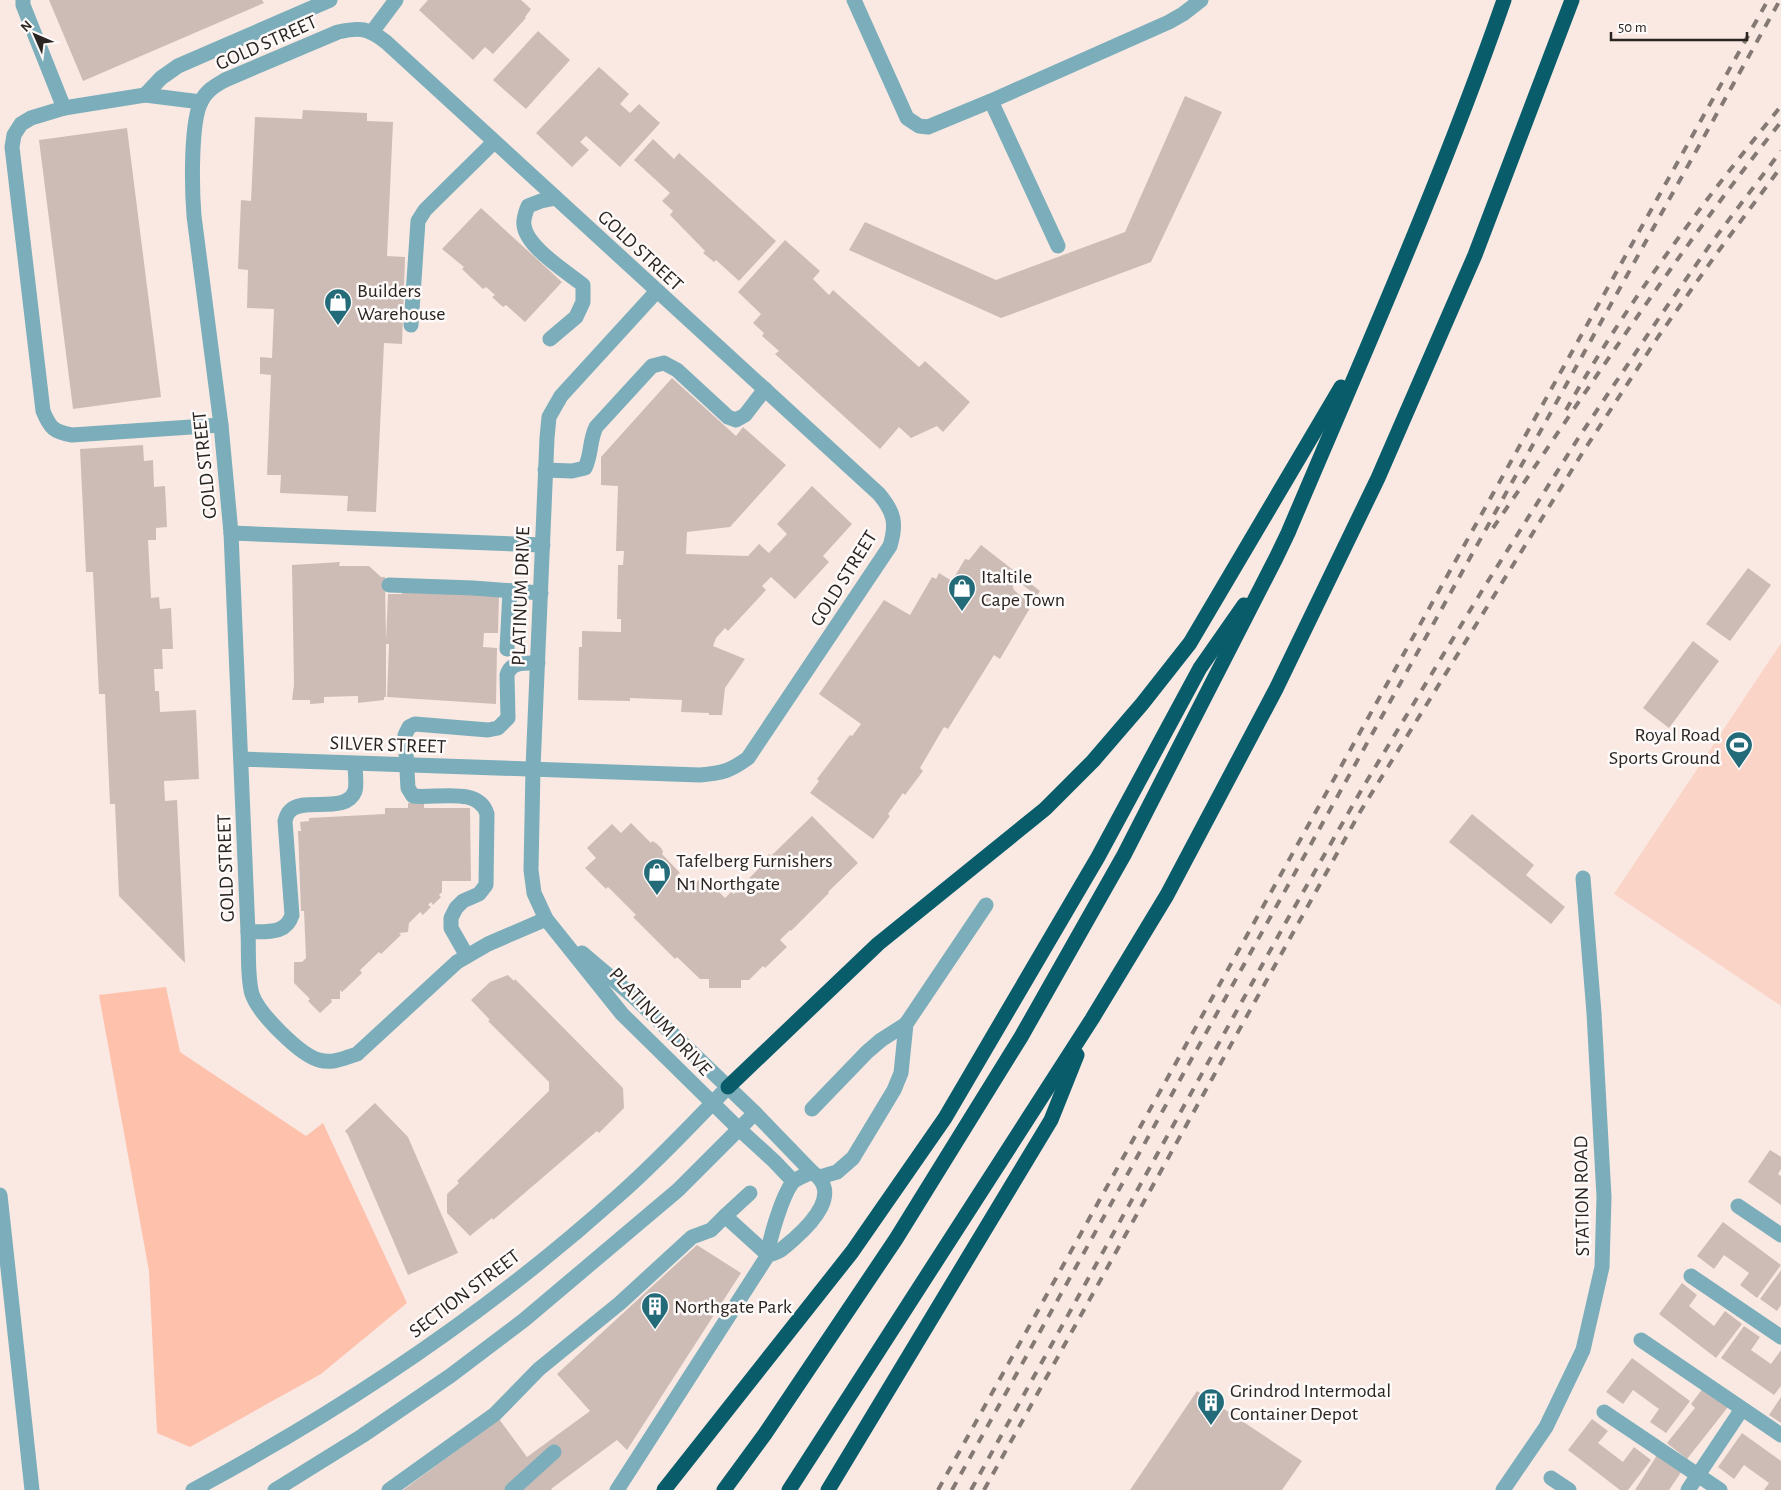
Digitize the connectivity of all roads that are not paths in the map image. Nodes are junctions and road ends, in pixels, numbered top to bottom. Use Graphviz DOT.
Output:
graph roads {
  1 [pos="23,0"];
  2 [pos="330,0"];
  3 [pos="396,0"];
  4 [pos="854,0"];
  5 [pos="1201,0"];
  6 [pos="1504,0"];
  7 [pos="1572,0"];
  8 [pos="372,32"];
  9 [pos="145,95"];
  10 [pos="991,101"];
  11 [pos="201,102"];
  12 [pos="64,108"];
  13 [pos="494,142"];
  14 [pos="556,198"];
  15 [pos="1058,246"];
  16 [pos="657,292"];
  17 [pos="411,325"];
  18 [pos="1372,334"];
  19 [pos="550,339"];
  20 [pos="765,389"];
  21 [pos="221,425"];
  22 [pos="546,470"];
  23 [pos="231,533"];
  24 [pos="543,545"];
  25 [pos="1276,558"];
  26 [pos="389,585"];
  27 [pos="510,591"];
  28 [pos="541,593"];
  29 [pos="507,649"];
  30 [pos="538,663"];
  31 [pos="241,759"];
  32 [pos="355,764"];
  33 [pos="408,766"];
  34 [pos="533,768"];
  35 [pos="1584,878"];
  36 [pos="986,905"];
  37 [pos="546,919"];
  38 [pos="248,932"];
  39 [pos="559,935"];
  40 [pos="467,956"];
  41 [pos="1092,1019"];
  42 [pos="906,1024"];
  43 [pos="728,1087"];
  44 [pos="712,1103"];
  45 [pos="812,1109"];
  46 [pos="755,1113"];
  47 [pos="739,1129"];
  48 [pos="816,1174"];
  49 [pos="793,1181"];
  50 [pos="750,1193"];
  51 [pos="0,1195"];
  52 [pos="1738,1206"];
  53 [pos="725,1216"];
  54 [pos="1781,1236"];
  55 [pos="768,1255"];
  56 [pos="1691,1276"];
  57 [pos="1781,1337"];
  58 [pos="1641,1340"];
  59 [pos="1742,1409"];
  60 [pos="1604,1412"];
  61 [pos="1781,1435"];
  62 [pos="554,1452"];
  63 [pos="1698,1475"];
  64 [pos="1551,1478"];
  65 [pos="32,1490"];
  66 [pos="192,1490"];
  67 [pos="275,1490"];
  68 [pos="389,1490"];
  69 [pos="512,1490"];
  70 [pos="617,1490"];
  71 [pos="664,1490"];
  72 [pos="724,1490"];
  73 [pos="789,1490"];
  74 [pos="828,1490"];
  75 [pos="1503,1490"];
  76 [pos="1569,1490"];
  77 [pos="1688,1490"];
  78 [pos="1720,1490"];
  1 -- 12 [label="street"];
  2 -- 9 [label="street"];
  3 -- 8 [label="street"];
  4 -- 10 [label="street"];
  5 -- 10 [label="street"];
  6 -- 18 [label="highway"];
  7 -- 41 [label="highway"];
  8 -- 11 [label="street, GOLD STREET"];
  8 -- 13 [label="street, GOLD STREET"];
  9 -- 11 [label="street"];
  9 -- 12 [label="street"];
  10 -- 15 [label="street"];
  11 -- 21 [label="street, GOLD STREET"];
  12 -- 21 [label="street"];
  13 -- 14 [label="street, GOLD STREET"];
  13 -- 17 [label="street"];
  14 -- 16 [label="street, GOLD STREET"];
  14 -- 19 [label="street"];
  16 -- 20 [label="street, GOLD STREET"];
  16 -- 22 [label="street, PLATINUM DRIVE"];
  18 -- 25 [label="highway"];
  18 -- 43 [label="highway"];
  20 -- 22 [label="street"];
  20 -- 34 [label="street, GOLD STREET"];
  21 -- 23 [label="street, GOLD STREET"];
  22 -- 24 [label="street, PLATINUM DRIVE"];
  23 -- 24 [label="street"];
  23 -- 31 [label="street, GOLD STREET"];
  24 -- 28 [label="street, PLATINUM DRIVE"];
  25 -- 71 [label="highway"];
  25 -- 72 [label="highway"];
  26 -- 27 [label="street"];
  27 -- 28 [label="street"];
  27 -- 29 [label="street"];
  28 -- 30 [label="street, PLATINUM DRIVE"];
  30 -- 33 [label="street"];
  30 -- 34 [label="street, PLATINUM DRIVE"];
  31 -- 32 [label="street, SILVER STREET"];
  31 -- 38 [label="street, GOLD STREET"];
  32 -- 33 [label="street, SILVER STREET"];
  32 -- 38 [label="street"];
  33 -- 34 [label="street, SILVER STREET"];
  33 -- 40 [label="street"];
  34 -- 37 [label="street, PLATINUM DRIVE"];
  35 -- 75 [label="street, STATION ROAD"];
  36 -- 42 [label="street"];
  37 -- 39 [label="street, PLATINUM DRIVE"];
  37 -- 40 [label="street, GOLD STREET"];
  38 -- 40 [label="street, GOLD STREET"];
  39 -- 43 [label="street, PLATINUM DRIVE"];
  39 -- 44 [label="street, PLATINUM DRIVE"];
  41 -- 73 [label="highway"];
  41 -- 74 [label="highway"];
  42 -- 45 [label="street"];
  42 -- 48 [label="street"];
  43 -- 44 [label="street, SECTION STREET"];
  43 -- 46 [label="street, PLATINUM DRIVE"];
  44 -- 47 [label="street, PLATINUM DRIVE"];
  44 -- 66 [label="street, SECTION STREET"];
  46 -- 47 [label="street"];
  46 -- 48 [label="street, PLATINUM DRIVE"];
  47 -- 49 [label="street, PLATINUM DRIVE"];
  47 -- 67 [label="street"];
  48 -- 49 [label="street"];
  48 -- 55 [label="street"];
  49 -- 55 [label="street"];
  50 -- 53 [label="street"];
  51 -- 65 [label="street"];
  52 -- 54 [label="street"];
  53 -- 55 [label="street"];
  53 -- 68 [label="street"];
  55 -- 70 [label="street"];
  56 -- 57 [label="street"];
  58 -- 59 [label="street"];
  59 -- 61 [label="street"];
  59 -- 63 [label="street"];
  60 -- 63 [label="street"];
  62 -- 69 [label="street"];
  63 -- 77 [label="street"];
  63 -- 78 [label="street"];
  64 -- 76 [label="street"];
}
